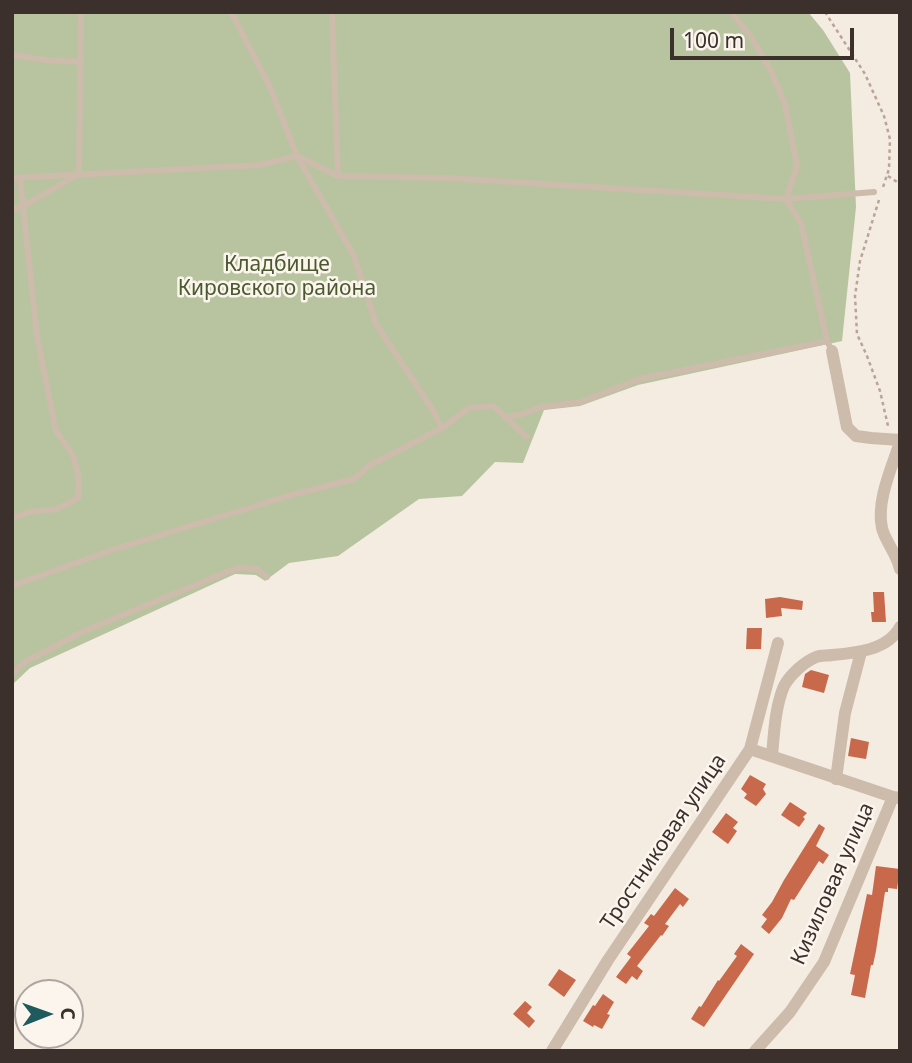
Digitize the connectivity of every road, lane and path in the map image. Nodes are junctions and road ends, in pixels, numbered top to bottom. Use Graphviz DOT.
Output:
graph roads {
  1 [pos="81,12"];
  2 [pos="231,12"];
  3 [pos="332,12"];
  4 [pos="731,12"];
  5 [pos="825,12"];
  6 [pos="12,55"];
  7 [pos="80,62"];
  8 [pos="298,156"];
  9 [pos="79,174"];
  10 [pos="338,176"];
  11 [pos="887,176"];
  12 [pos="16,178"];
  13 [pos="900,184"];
  14 [pos="883,188"];
  15 [pos="874,192"];
  16 [pos="786,199"];
  17 [pos="879,200"];
  18 [pos="23,206"];
  19 [pos="12,211"];
  20 [pos="829,346"];
  21 [pos="505,417"];
  22 [pos="442,428"];
  23 [pos="527,437"];
  24 [pos="897,440"];
  25 [pos="12,518"];
  26 [pos="900,569"];
  27 [pos="267,577"];
  28 [pos="12,586"];
  29 [pos="900,627"];
  30 [pos="778,643"];
  31 [pos="861,652"];
  32 [pos="12,675"];
  33 [pos="750,749"];
  34 [pos="772,756"];
  35 [pos="836,779"];
  36 [pos="896,797"];
  37 [pos="552,1051"];
  38 [pos="755,1051"];
  1 -- 7 [label="lane"];
  2 -- 8 [label="lane"];
  3 -- 10 [label="lane"];
  4 -- 16 [label="lane"];
  5 -- 11 [label="path"];
  6 -- 7 [label="lane"];
  7 -- 9 [label="lane"];
  8 -- 9 [label="lane"];
  8 -- 10 [label="lane"];
  8 -- 22 [label="lane"];
  9 -- 12 [label="lane"];
  9 -- 18 [label="lane"];
  10 -- 16 [label="lane"];
  11 -- 13 [label="path"];
  11 -- 14 [label="path"];
  12 -- 18 [label="lane"];
  15 -- 16 [label="lane"];
  16 -- 20 [label="lane"];
  17 -- 24 [label="path"];
  18 -- 19 [label="lane"];
  18 -- 25 [label="lane"];
  20 -- 21 [label="lane"];
  20 -- 24 [label="street"];
  21 -- 22 [label="lane"];
  21 -- 23 [label="lane"];
  22 -- 28 [label="lane"];
  24 -- 26 [label="street"];
  27 -- 32 [label="lane"];
  29 -- 31 [label="street"];
  30 -- 33 [label="street, Тростниковая улица"];
  31 -- 34 [label="street"];
  31 -- 35 [label="street"];
  33 -- 34 [label="street"];
  33 -- 37 [label="street, Тростниковая улица"];
  34 -- 35 [label="street"];
  35 -- 36 [label="street"];
  36 -- 38 [label="street, Кизиловая улица"];
}
